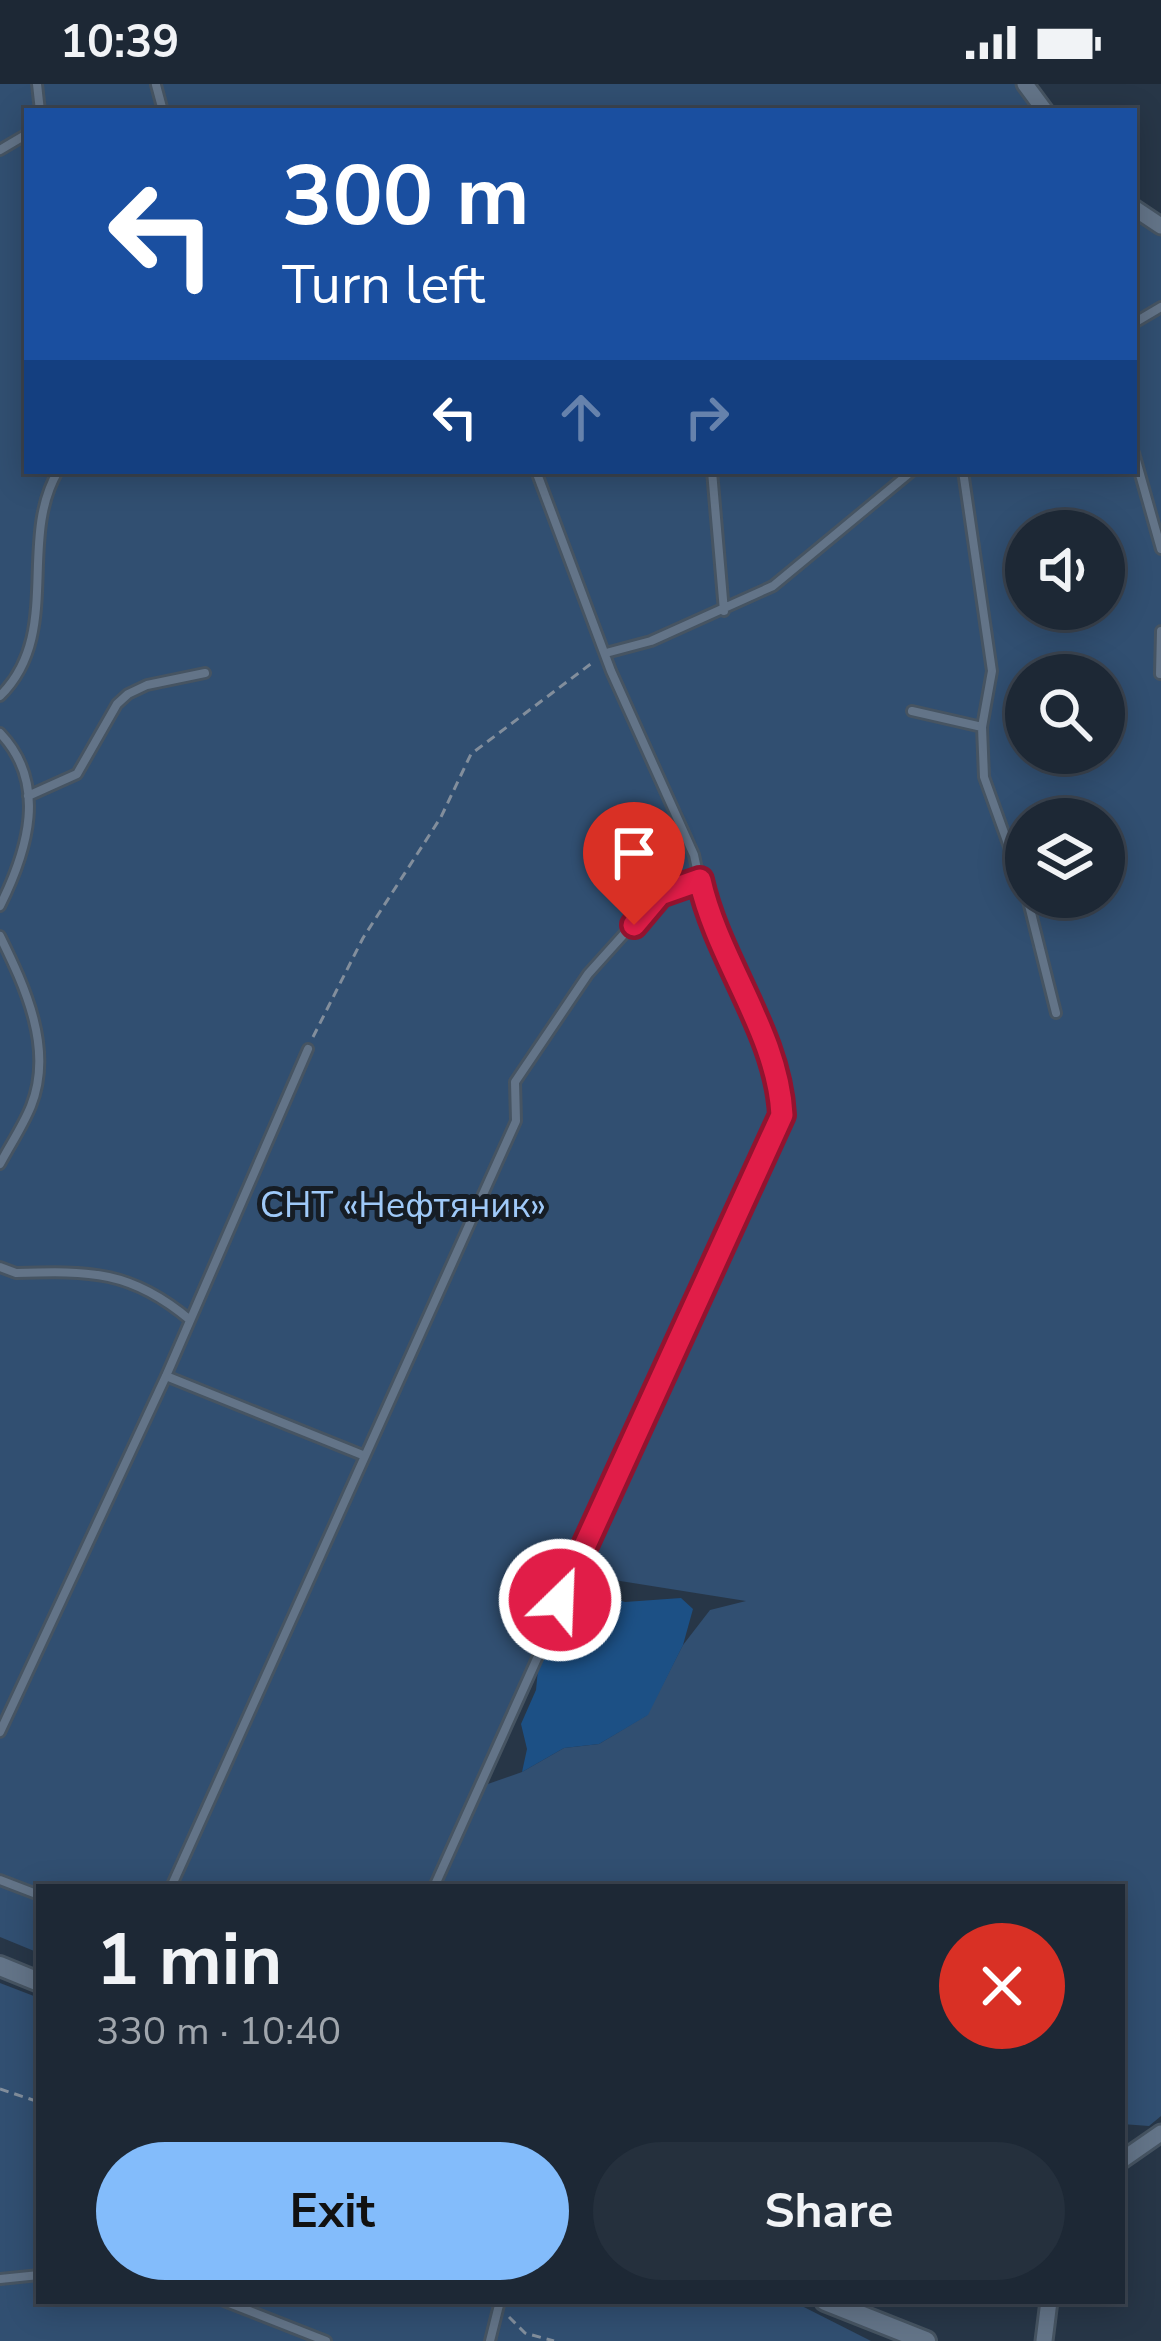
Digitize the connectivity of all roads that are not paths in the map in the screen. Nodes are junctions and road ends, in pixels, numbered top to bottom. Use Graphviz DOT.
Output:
graph roads {
  1 [pos="1137,464"];
  2 [pos="57,474"];
  3 [pos="537,474"];
  4 [pos="712,474"];
  5 [pos="908,474"];
  6 [pos="963,474"];
  7 [pos="1161,549"];
  8 [pos="724,611"];
  9 [pos="1161,631"];
  10 [pos="606,653"];
  11 [pos="205,674"];
  12 [pos="1160,674"];
  13 [pos="0,696"];
  14 [pos="912,711"];
  15 [pos="982,727"];
  16 [pos="0,733"];
  17 [pos="28,796"];
  18 [pos="1005,836"];
  19 [pos="700,880"];
  20 [pos="0,905"];
  21 [pos="1032,918"];
  22 [pos="0,936"];
  23 [pos="1056,1013"];
  24 [pos="308,1049"];
  25 [pos="0,1164"];
  26 [pos="0,1267"];
  27 [pos="190,1320"];
  28 [pos="166,1376"];
  29 [pos="365,1456"];
  30 [pos="0,1732"];
  31 [pos="0,1880"];
  32 [pos="171,1884"];
  33 [pos="435,1884"];
  34 [pos="36,1894"];
  35 [pos="0,1966"];
  36 [pos="36,1981"];
  37 [pos="1161,2133"];
  38 [pos="1125,2158"];
  39 [pos="36,2275"];
  40 [pos="0,2279"];
  41 [pos="232,2304"];
  42 [pos="499,2304"];
  43 [pos="833,2304"];
  44 [pos="1048,2304"];
  45 [pos="326,2341"];
  46 [pos="490,2341"];
  47 [pos="926,2341"];
  48 [pos="1044,2341"];
  1 -- 7 [label="lane"];
  2 -- 13 [label="lane"];
  3 -- 10 [label="lane"];
  4 -- 8 [label="lane"];
  5 -- 8 [label="lane"];
  6 -- 15 [label="lane"];
  8 -- 10 [label="lane"];
  9 -- 12 [label="lane"];
  10 -- 19 [label="lane"];
  11 -- 17 [label="lane"];
  14 -- 15 [label="lane"];
  15 -- 18 [label="lane"];
  16 -- 17 [label="lane"];
  17 -- 20 [label="lane"];
  19 -- 29 [label="lane"];
  19 -- 33 [label="lane"];
  21 -- 23 [label="lane"];
  22 -- 25 [label="lane"];
  24 -- 27 [label="lane"];
  26 -- 27 [label="lane"];
  27 -- 28 [label="lane"];
  28 -- 29 [label="lane"];
  28 -- 30 [label="lane"];
  29 -- 32 [label="lane"];
  31 -- 34 [label="lane"];
  35 -- 36 [label="street"];
  37 -- 38 [label="street"];
  39 -- 40 [label="lane"];
  41 -- 45 [label="lane"];
  42 -- 46 [label="lane"];
  43 -- 47 [label="street"];
  44 -- 48 [label="street"];
}
